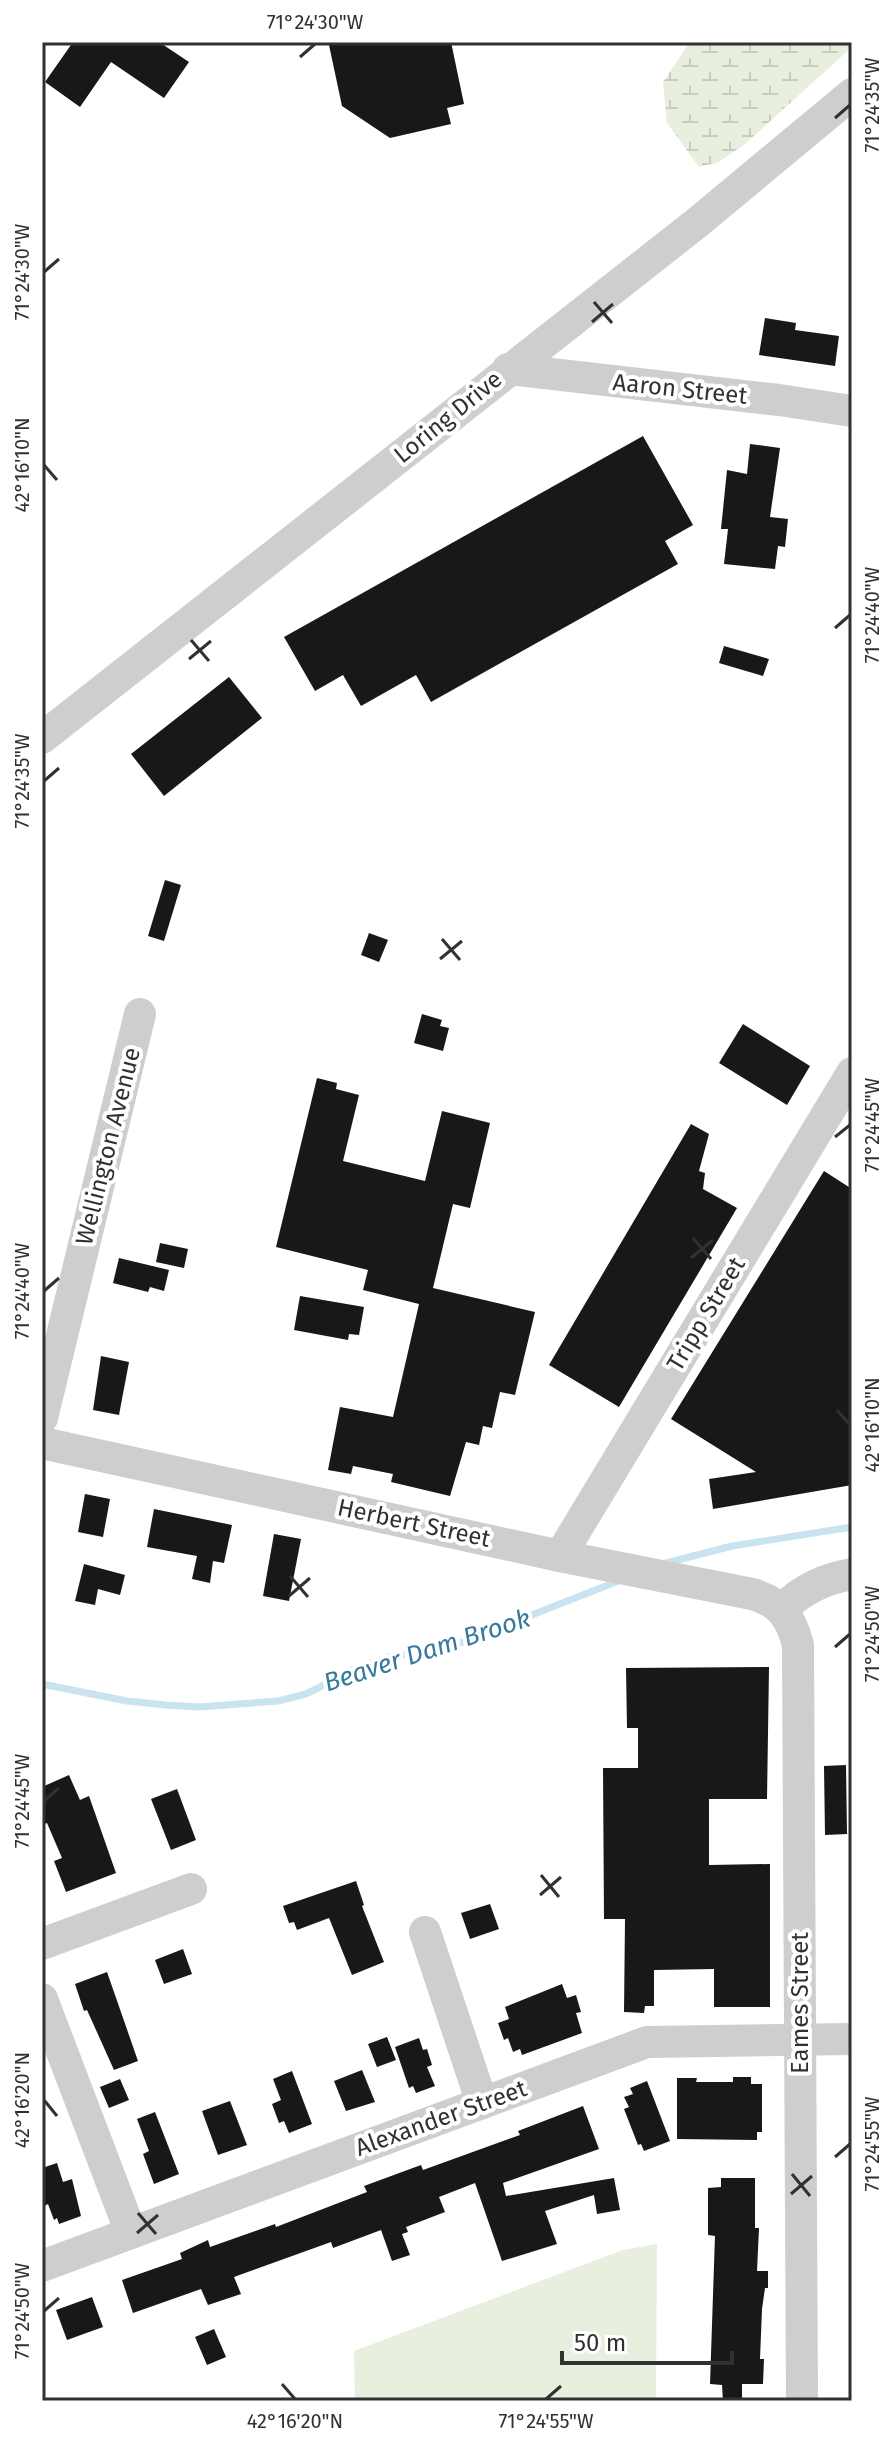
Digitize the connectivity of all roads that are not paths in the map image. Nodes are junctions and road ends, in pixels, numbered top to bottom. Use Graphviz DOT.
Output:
graph roads {
  1 [pos="852,94"];
  2 [pos="508,369"];
  3 [pos="852,411"];
  4 [pos="42,738"];
  5 [pos="140,1014"];
  6 [pos="852,1073"];
  7 [pos="42,1418"];
  8 [pos="42,1443"];
  9 [pos="560,1556"];
  10 [pos="852,1574"];
  11 [pos="782,1609"];
  12 [pos="191,1889"];
  13 [pos="425,1932"];
  14 [pos="42,1944"];
  15 [pos="42,1999"];
  16 [pos="800,2039"];
  17 [pos="852,2039"];
  18 [pos="482,2103"];
  19 [pos="131,2233"];
  20 [pos="42,2266"];
  21 [pos="802,2401"];
  1 -- 2 [label="street, Loring Drive"];
  2 -- 3 [label="street, Aaron Street"];
  2 -- 4 [label="street, Loring Drive"];
  5 -- 7 [label="street, Wellington Avenue"];
  6 -- 9 [label="street, Tripp Street"];
  8 -- 9 [label="street, Herbert Street"];
  9 -- 11 [label="street, Herbert Street"];
  10 -- 11 [label="street"];
  11 -- 16 [label="street, Eames Street"];
  12 -- 14 [label="street"];
  13 -- 18 [label="street"];
  15 -- 19 [label="street"];
  16 -- 17 [label="street, Alexander Street"];
  16 -- 18 [label="street, Alexander Street"];
  16 -- 21 [label="street, Eames Street"];
  18 -- 19 [label="street, Alexander Street"];
  19 -- 20 [label="street, Alexander Street"];
}
